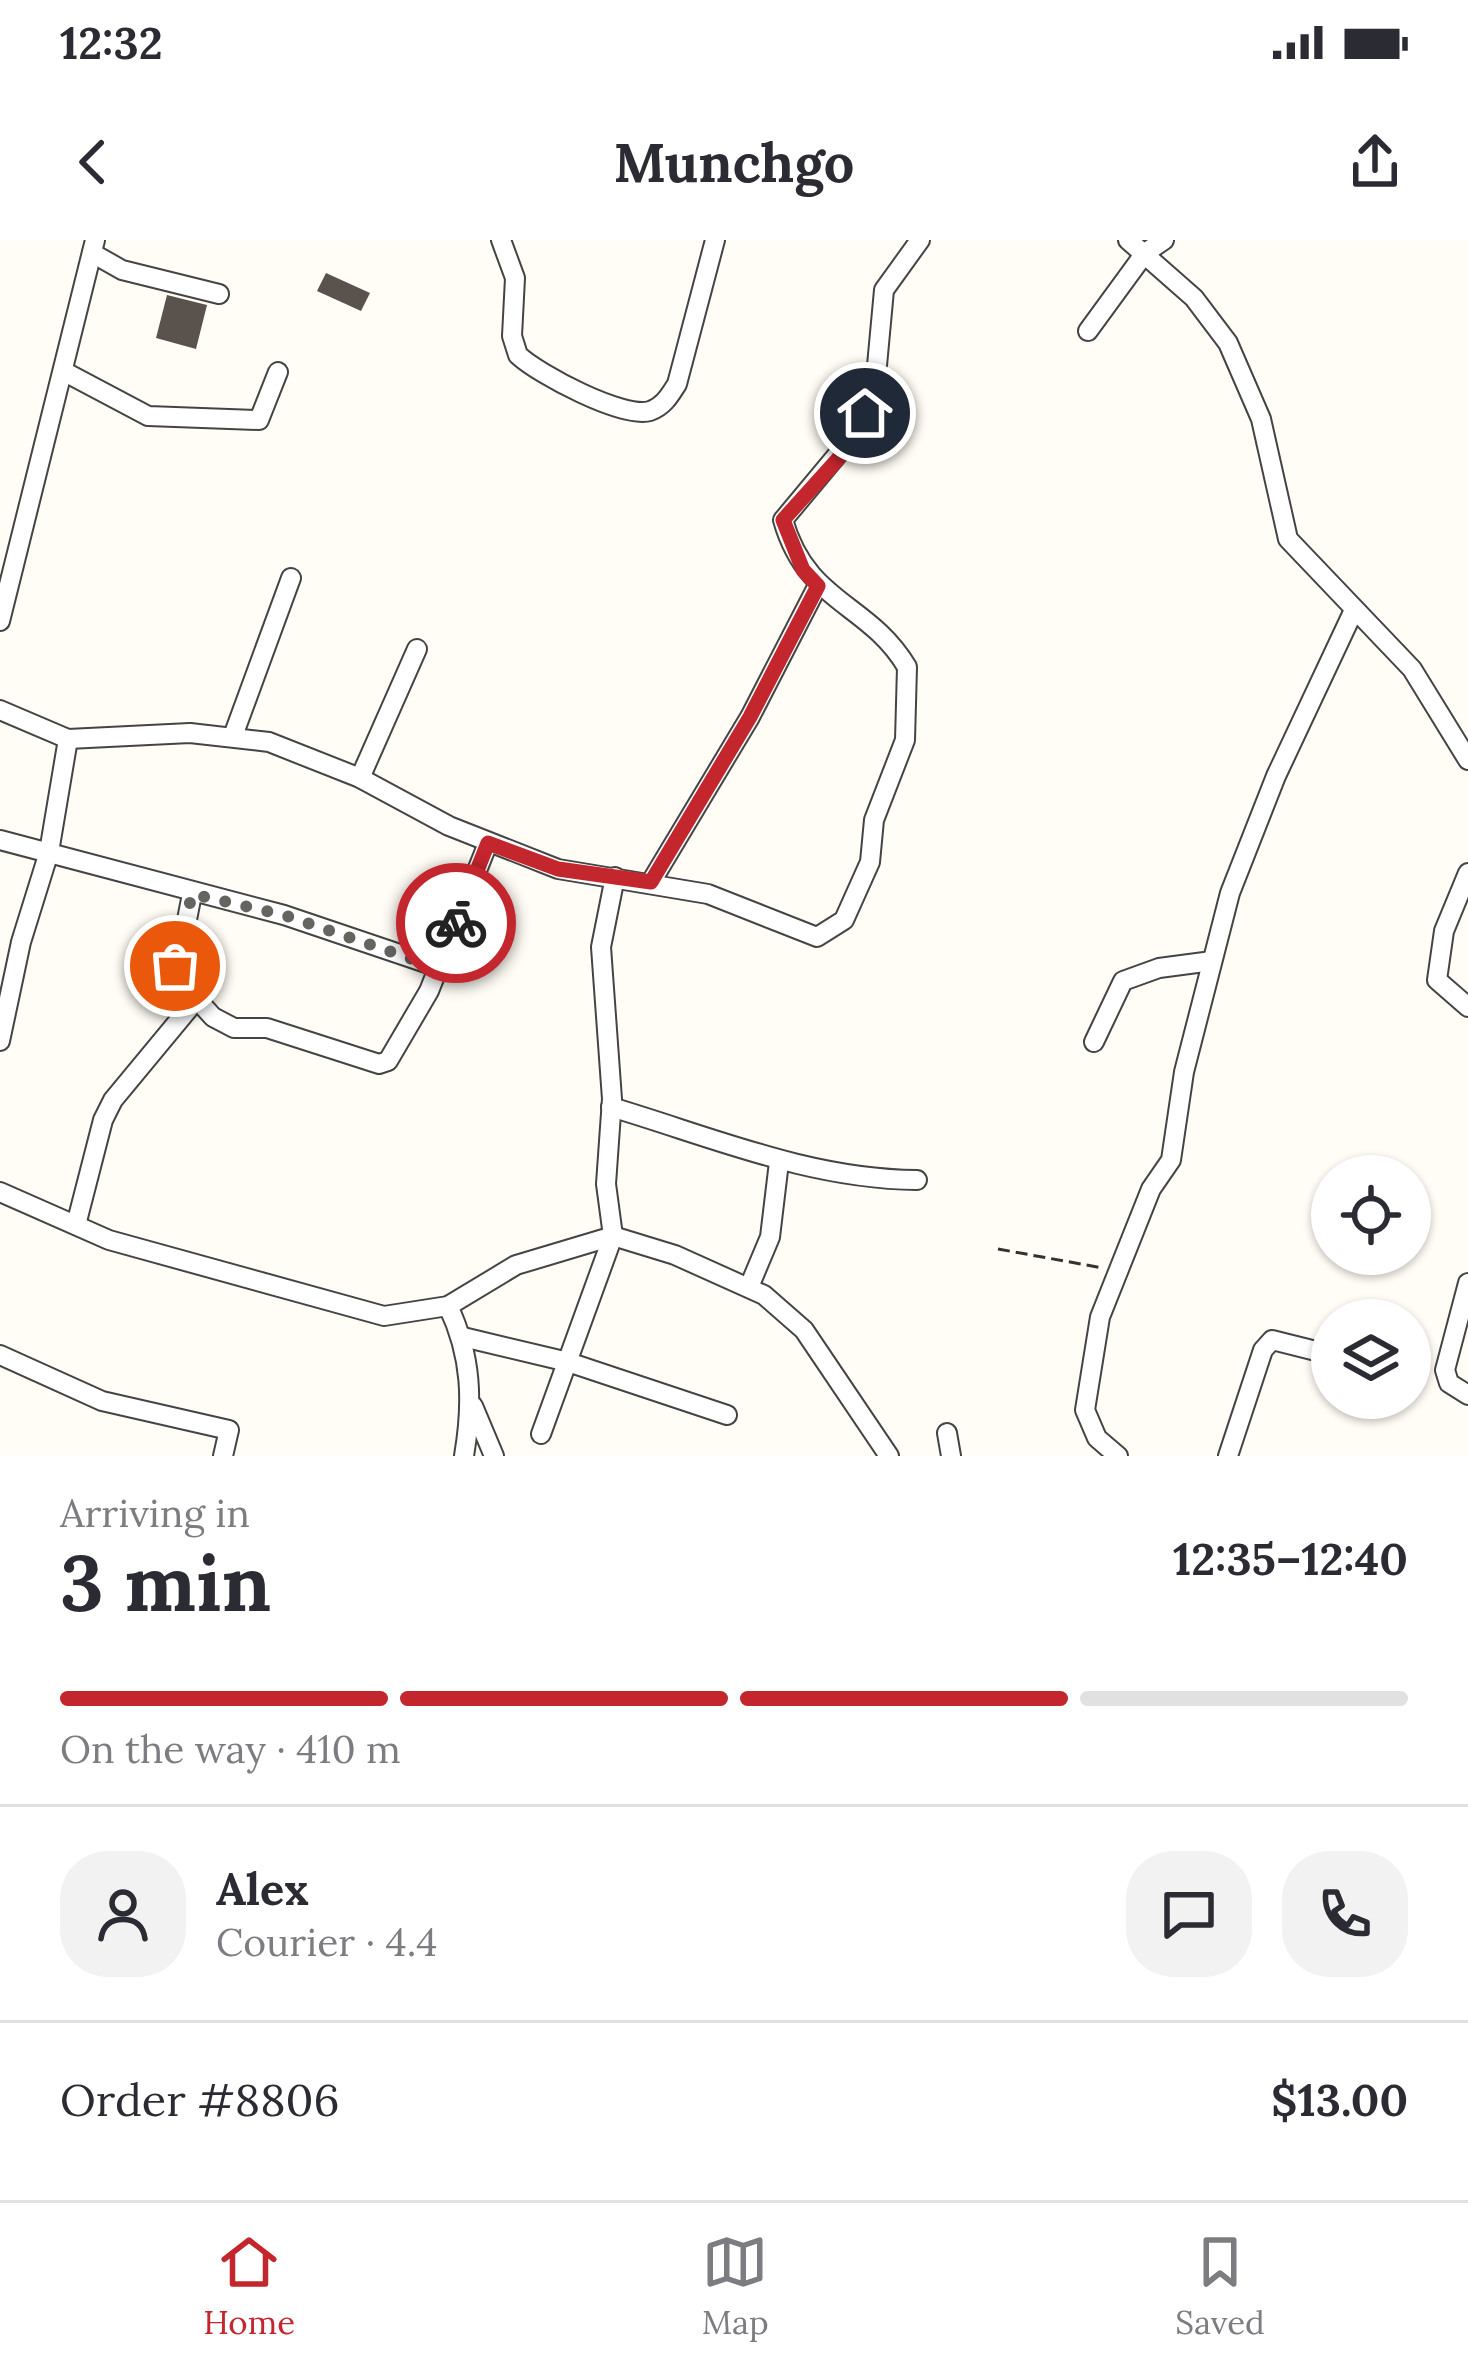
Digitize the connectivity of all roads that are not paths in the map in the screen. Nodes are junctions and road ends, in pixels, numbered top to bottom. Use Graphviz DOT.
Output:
graph roads {
  1 [pos="501,240"];
  2 [pos="715,240"];
  3 [pos="920,240"];
  4 [pos="1127,240"];
  5 [pos="1164,240"];
  6 [pos="94,247"];
  7 [pos="1145,254"];
  8 [pos="219,294"];
  9 [pos="1088,331"];
  10 [pos="63,371"];
  11 [pos="278,372"];
  12 [pos="291,578"];
  13 [pos="818,586"];
  14 [pos="1354,610"];
  15 [pos="0,621"];
  16 [pos="417,649"];
  17 [pos="0,710"];
  18 [pos="233,736"];
  19 [pos="68,739"];
  20 [pos="1468,760"];
  21 [pos="361,778"];
  22 [pos="0,840"];
  23 [pos="488,843"];
  24 [pos="49,852"];
  25 [pos="1468,873"];
  26 [pos="615,877"];
  27 [pos="651,882"];
  28 [pos="192,894"];
  29 [pos="1212,961"];
  30 [pos="438,968"];
  31 [pos="195,1000"];
  32 [pos="1468,1007"];
  33 [pos="0,1041"];
  34 [pos="1094,1042"];
  35 [pos="611,1107"];
  36 [pos="778,1162"];
  37 [pos="916,1180"];
  38 [pos="0,1192"];
  39 [pos="76,1225"];
  40 [pos="613,1236"];
  41 [pos="1468,1283"];
  42 [pos="749,1287"];
  43 [pos="448,1306"];
  44 [pos="463,1337"];
  45 [pos="1311,1350"];
  46 [pos="0,1355"];
  47 [pos="568,1361"];
  48 [pos="1468,1395"];
  49 [pos="473,1406"];
  50 [pos="727,1415"];
  51 [pos="946,1432"];
  52 [pos="541,1434"];
  53 [pos="223,1456"];
  54 [pos="464,1456"];
  55 [pos="494,1456"];
  56 [pos="889,1456"];
  57 [pos="951,1456"];
  58 [pos="1118,1456"];
  59 [pos="1228,1456"];
  1 -- 2 [label="street"];
  3 -- 13 [label="street"];
  4 -- 7 [label="street"];
  5 -- 7 [label="street"];
  6 -- 8 [label="street"];
  6 -- 10 [label="street"];
  7 -- 9 [label="street"];
  7 -- 14 [label="street"];
  10 -- 11 [label="street"];
  10 -- 15 [label="street"];
  12 -- 18 [label="street"];
  13 -- 27 [label="street"];
  13 -- 27 [label="street"];
  14 -- 20 [label="street"];
  14 -- 29 [label="street"];
  16 -- 21 [label="street"];
  17 -- 19 [label="street"];
  18 -- 19 [label="street"];
  18 -- 21 [label="street"];
  19 -- 24 [label="street"];
  21 -- 23 [label="street"];
  22 -- 24 [label="street"];
  23 -- 26 [label="street"];
  23 -- 30 [label="street"];
  24 -- 28 [label="street"];
  24 -- 33 [label="street"];
  25 -- 32 [label="street"];
  26 -- 27 [label="street"];
  26 -- 35 [label="street"];
  28 -- 30 [label="street"];
  28 -- 31 [label="street"];
  29 -- 34 [label="street"];
  29 -- 58 [label="street"];
  30 -- 31 [label="street"];
  31 -- 39 [label="street"];
  35 -- 36 [label="street"];
  35 -- 40 [label="street"];
  36 -- 37 [label="street"];
  36 -- 42 [label="street"];
  38 -- 39 [label="street"];
  39 -- 43 [label="street"];
  40 -- 42 [label="street"];
  40 -- 43 [label="street"];
  40 -- 47 [label="street"];
  41 -- 48 [label="street"];
  42 -- 56 [label="street"];
  43 -- 44 [label="street"];
  44 -- 47 [label="street"];
  44 -- 49 [label="street"];
  45 -- 59 [label="street"];
  46 -- 53 [label="street"];
  47 -- 50 [label="street"];
  47 -- 52 [label="street"];
  49 -- 54 [label="street"];
  49 -- 55 [label="street"];
  51 -- 57 [label="street"];
}
